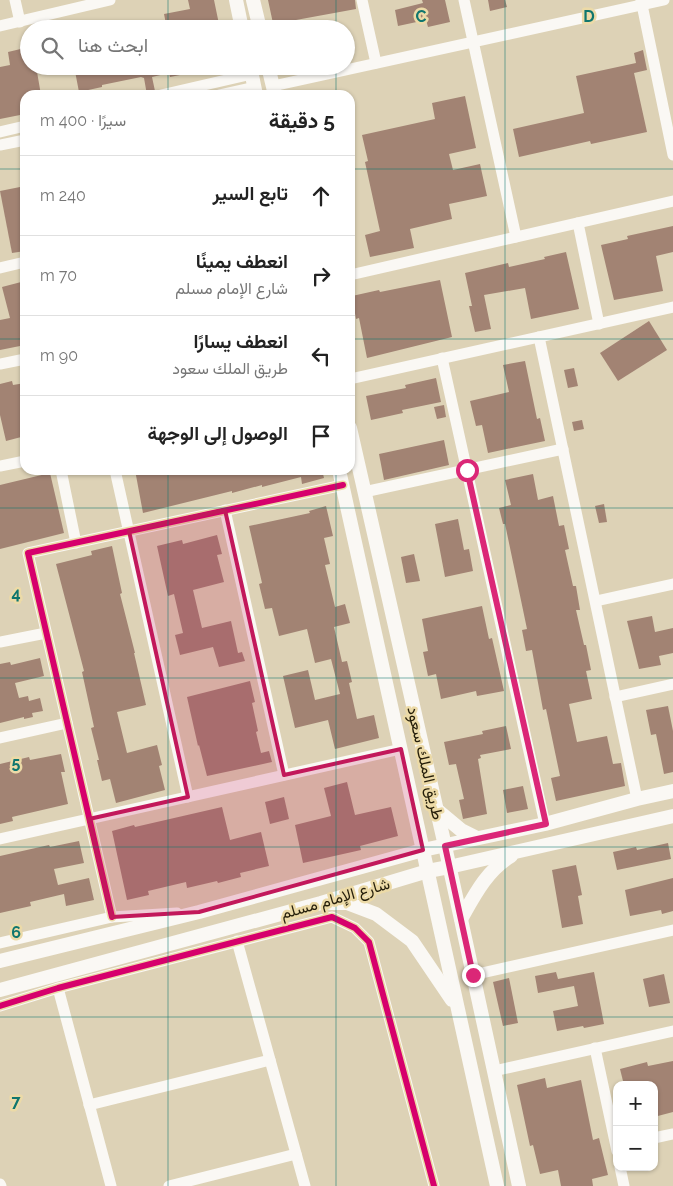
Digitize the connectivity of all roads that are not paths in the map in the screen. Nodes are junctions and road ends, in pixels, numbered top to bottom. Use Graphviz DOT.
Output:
graph roads {
  1 [pos="15,0"];
  2 [pos="110,0"];
  3 [pos="236,0"];
  4 [pos="253,0"];
  5 [pos="362,0"];
  6 [pos="464,0"];
  7 [pos="664,0"];
  8 [pos="641,2"];
  9 [pos="28,20"];
  10 [pos="240,20"];
  11 [pos="258,20"];
  12 [pos="20,22"];
  13 [pos="0,26"];
  14 [pos="473,42"];
  15 [pos="376,63"];
  16 [pos="355,69"];
  17 [pos="270,75"];
  18 [pos="331,75"];
  19 [pos="253,81"];
  20 [pos="194,90"];
  21 [pos="231,90"];
  22 [pos="274,90"];
  23 [pos="20,127"];
  24 [pos="0,132"];
  25 [pos="20,141"];
  26 [pos="0,145"];
  27 [pos="673,155"];
  28 [pos="673,201"];
  29 [pos="578,223"];
  30 [pos="516,237"];
  31 [pos="20,263"];
  32 [pos="0,268"];
  33 [pos="355,274"];
  34 [pos="673,307"];
  35 [pos="599,324"];
  36 [pos="539,337"];
  37 [pos="442,358"];
  38 [pos="20,360"];
  39 [pos="0,364"];
  40 [pos="355,378"];
  41 [pos="563,449"];
  42 [pos="355,451"];
  43 [pos="20,462"];
  44 [pos="0,466"];
  45 [pos="467,470"];
  46 [pos="61,475"];
  47 [pos="116,475"];
  48 [pos="340,475"];
  49 [pos="343,485"];
  50 [pos="364,492"];
  51 [pos="225,510"];
  52 [pos="129,531"];
  53 [pos="76,543"];
  54 [pos="673,584"];
  55 [pos="596,601"];
  56 [pos="46,632"];
  57 [pos="0,642"];
  58 [pos="673,684"];
  59 [pos="616,697"];
  60 [pos="67,723"];
  61 [pos="0,738"];
  62 [pos="401,750"];
  63 [pos="284,776"];
  64 [pos="673,791"];
  65 [pos="188,797"];
  66 [pos="636,799"];
  67 [pos="437,809"];
  68 [pos="673,816"];
  69 [pos="89,819"];
  70 [pos="546,824"];
  71 [pos="477,838"];
  72 [pos="0,839"];
  73 [pos="445,846"];
  74 [pos="423,850"];
  75 [pos="521,851"];
  76 [pos="449,867"];
  77 [pos="428,871"];
  78 [pos="321,902"];
  79 [pos="199,912"];
  80 [pos="112,918"];
  81 [pos="461,919"];
  82 [pos="673,930"];
  83 [pos="237,941"];
  84 [pos="0,943"];
  85 [pos="0,961"];
  86 [pos="473,975"];
  87 [pos="58,988"];
  88 [pos="0,990"];
  89 [pos="0,1006"];
  90 [pos="458,1010"];
  91 [pos="673,1031"];
  92 [pos="595,1048"];
  93 [pos="270,1060"];
  94 [pos="494,1071"];
  95 [pos="89,1105"];
  96 [pos="613,1134"];
  97 [pos="673,1134"];
  98 [pos="658,1137"];
  99 [pos="296,1154"];
  100 [pos="621,1171"];
  101 [pos="111,1186"];
  102 [pos="169,1186"];
  103 [pos="304,1186"];
  104 [pos="434,1186"];
  105 [pos="497,1186"];
  106 [pos="519,1186"];
  107 [pos="624,1186"];
  1 -- 12 [label="street"];
  2 -- 9 [label="street"];
  3 -- 10 [label="main road"];
  4 -- 11 [label="main road"];
  5 -- 15 [label="street"];
  6 -- 14 [label="street"];
  7 -- 8 [label="street"];
  8 -- 14 [label="street"];
  8 -- 27 [label="street"];
  12 -- 13 [label="street"];
  14 -- 15 [label="street"];
  14 -- 30 [label="street"];
  15 -- 16 [label="street"];
  17 -- 22 [label="main road"];
  18 -- 22 [label="street"];
  19 -- 20 [label="street"];
  19 -- 21 [label="street"];
  23 -- 24 [label="street"];
  25 -- 26 [label="street"];
  28 -- 29 [label="street"];
  29 -- 30 [label="street"];
  29 -- 35 [label="street"];
  30 -- 33 [label="street"];
  31 -- 32 [label="street"];
  34 -- 35 [label="street"];
  35 -- 36 [label="street"];
  36 -- 37 [label="street"];
  36 -- 41 [label="street"];
  37 -- 40 [label="street"];
  37 -- 45 [label="street"];
  38 -- 39 [label="street"];
  41 -- 45 [label="street"];
  41 -- 55 [label="street"];
  42 -- 50 [label="main road, طريق الملك سعود"];
  43 -- 44 [label="street"];
  45 -- 50 [label="street"];
  45 -- 70 [label="street"];
  46 -- 53 [label="street"];
  47 -- 52 [label="street"];
  48 -- 49 [label="main road, طريق الملك سعود"];
  49 -- 51 [label="street"];
  49 -- 62 [label="main road, طريق الملك سعود"];
  50 -- 67 [label="main road, طريق الملك سعود"];
  51 -- 52 [label="street"];
  51 -- 63 [label="street"];
  52 -- 53 [label="street"];
  52 -- 65 [label="street"];
  53 -- 56 [label="street"];
  54 -- 55 [label="street"];
  55 -- 59 [label="street"];
  56 -- 57 [label="street"];
  56 -- 60 [label="street"];
  58 -- 59 [label="street"];
  59 -- 66 [label="street"];
  60 -- 61 [label="street"];
  60 -- 69 [label="street"];
  62 -- 63 [label="street"];
  62 -- 74 [label="main road, طريق الملك سعود"];
  63 -- 65 [label="street"];
  64 -- 66 [label="main road, شارع الإمام مسلم"];
  65 -- 69 [label="street"];
  66 -- 70 [label="main road, شارع الإمام مسلم"];
  67 -- 71 [label="main road"];
  67 -- 73 [label="main road, طريق الملك سعود"];
  68 -- 75 [label="main road, شارع الإمام مسلم"];
  69 -- 72 [label="street"];
  69 -- 80 [label="street"];
  70 -- 71 [label="main road, شارع الإمام مسلم"];
  71 -- 73 [label="main road, شارع الإمام مسلم"];
  73 -- 74 [label="main road, شارع الإمام مسلم"];
  73 -- 76 [label="main road, طريق الملك سعود"];
  74 -- 77 [label="main road, طريق الملك سعود"];
  74 -- 79 [label="main road, شارع الإمام مسلم"];
  75 -- 76 [label="main road, شارع الإمام مسلم"];
  75 -- 81 [label="main road"];
  76 -- 77 [label="main road, شارع الإمام مسلم"];
  76 -- 81 [label="main road, طريق الملك سعود"];
  77 -- 78 [label="main road, شارع الإمام مسلم"];
  77 -- 90 [label="main road, طريق الملك سعود"];
  78 -- 88 [label="main road, شارع الإمام مسلم"];
  78 -- 90 [label="main road"];
  79 -- 80 [label="street"];
  79 -- 85 [label="main road, شارع الإمام مسلم"];
  80 -- 84 [label="street"];
  81 -- 86 [label="main road, طريق الملك سعود"];
  82 -- 86 [label="street"];
  83 -- 87 [label="street"];
  83 -- 93 [label="street"];
  83 -- 104 [label="street"];
  86 -- 94 [label="main road, طريق الملك سعود"];
  87 -- 89 [label="street"];
  87 -- 95 [label="street"];
  90 -- 105 [label="main road, طريق الملك سعود"];
  91 -- 92 [label="street"];
  92 -- 94 [label="street"];
  92 -- 96 [label="street"];
  93 -- 95 [label="street"];
  93 -- 99 [label="street"];
  94 -- 106 [label="main road, طريق الملك سعود"];
  95 -- 101 [label="street"];
  97 -- 98 [label="street"];
  99 -- 102 [label="street"];
  99 -- 103 [label="street"];
  100 -- 107 [label="street"];
}
